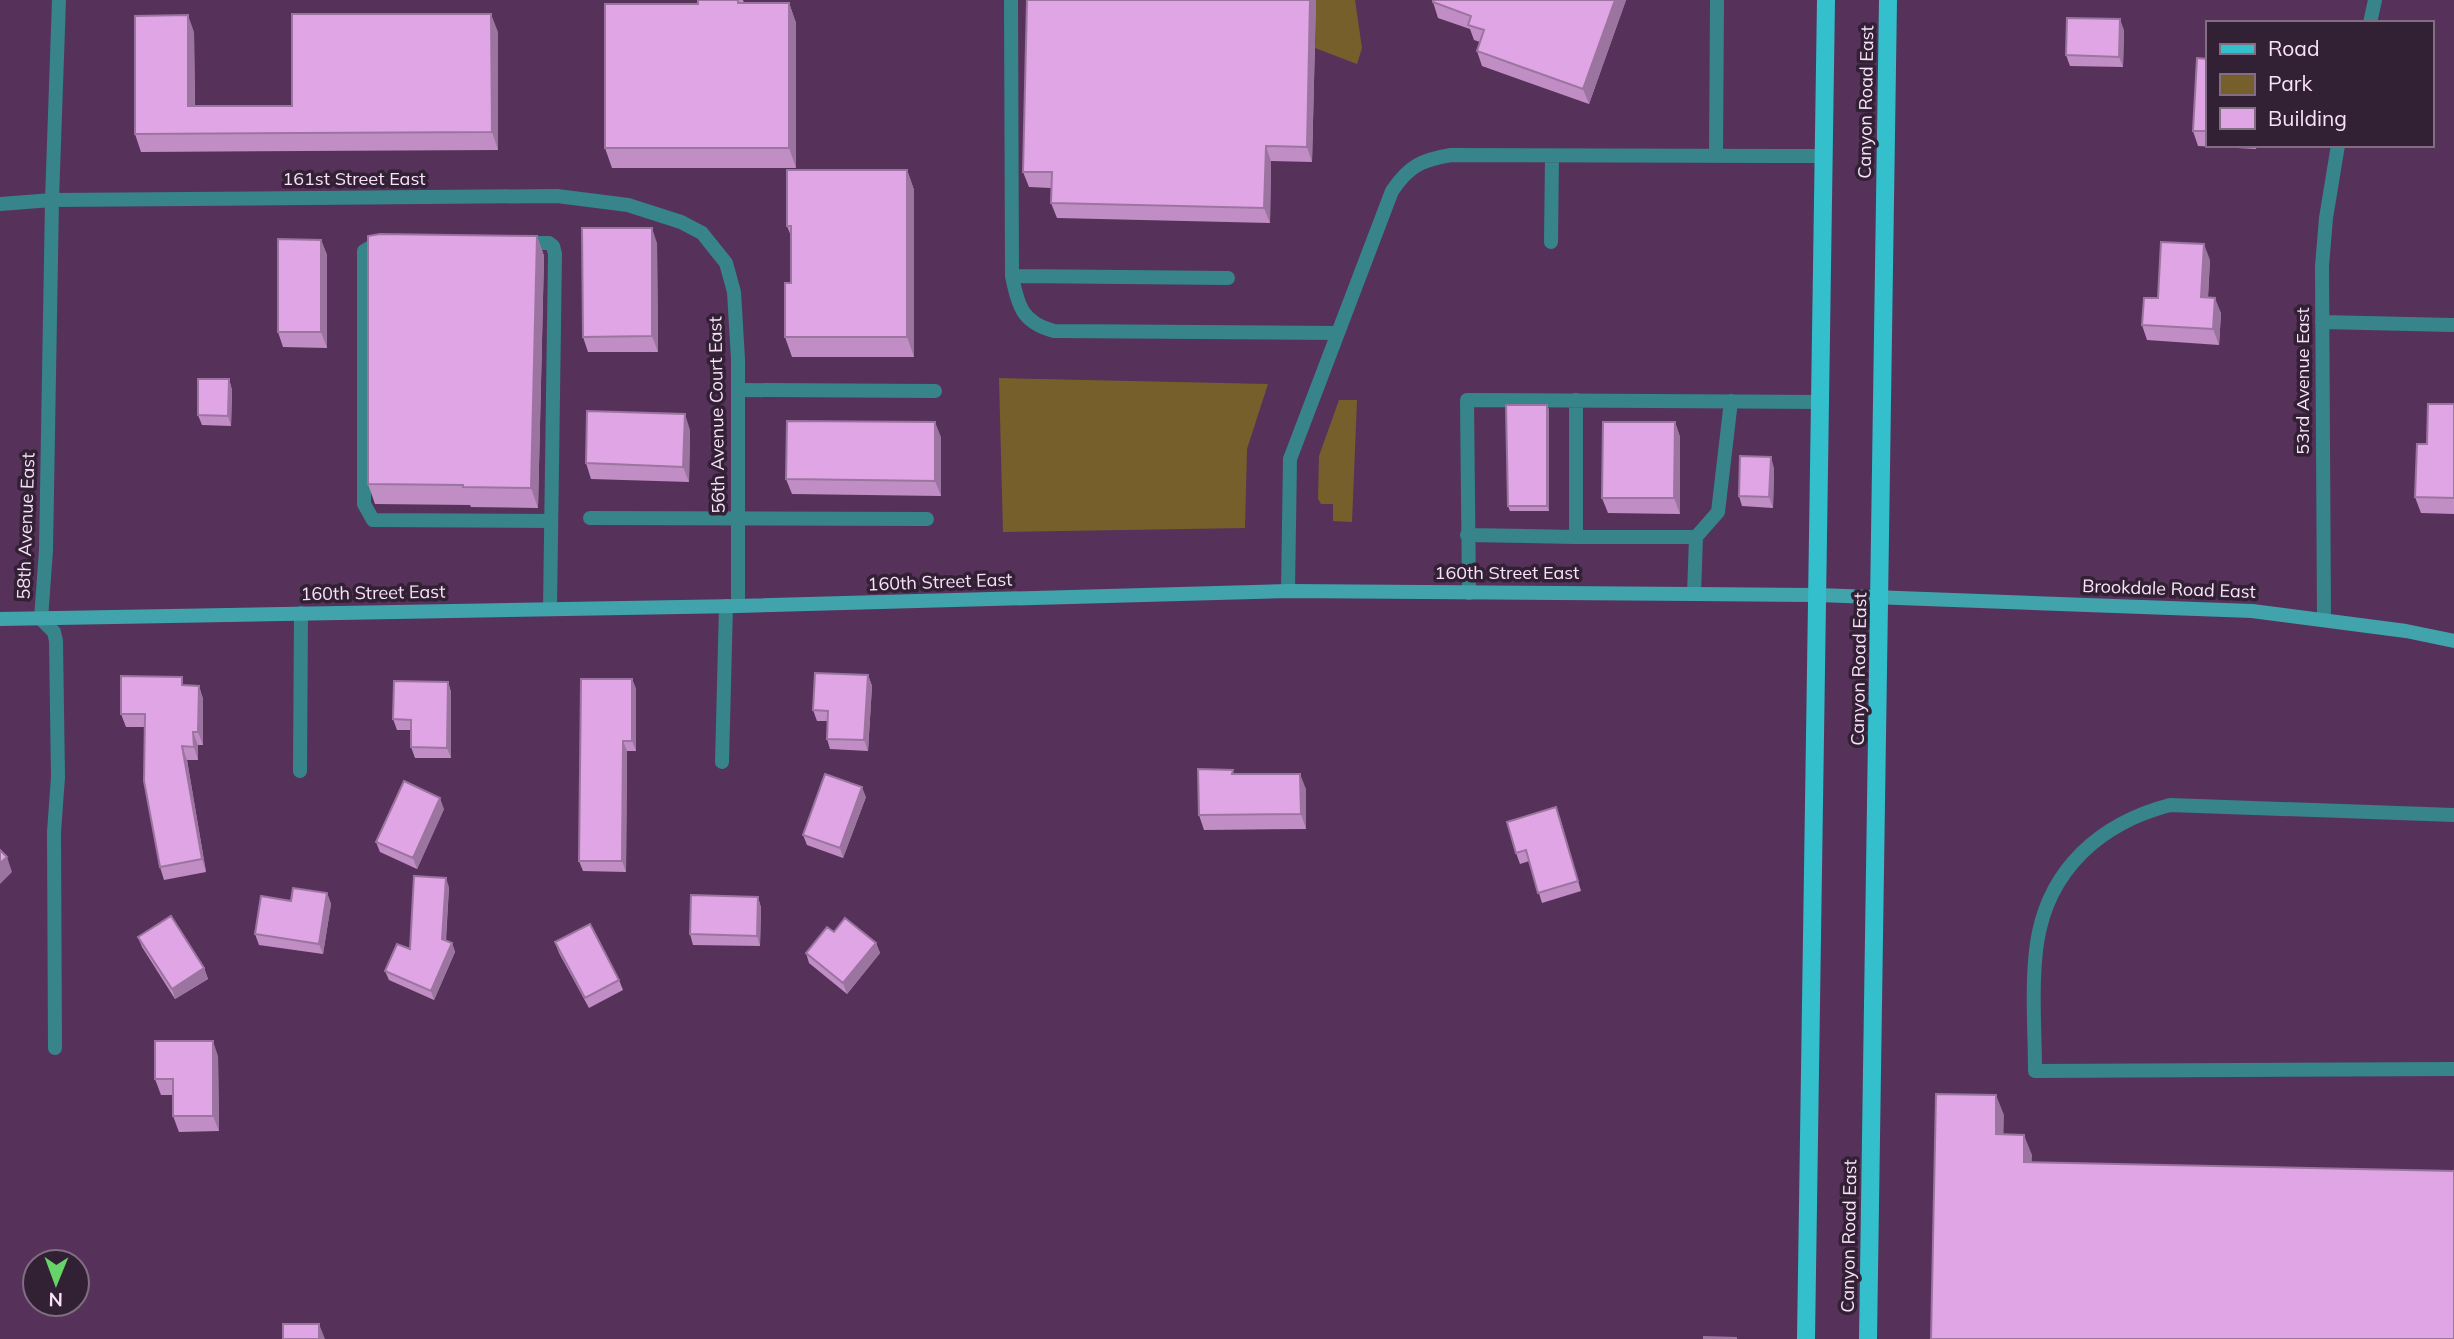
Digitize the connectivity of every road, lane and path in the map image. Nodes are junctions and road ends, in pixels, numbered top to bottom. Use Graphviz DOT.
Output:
graph roads {
  1 [pos="59,0"];
  2 [pos="1011,0"];
  3 [pos="1717,0"];
  4 [pos="1826,0"];
  5 [pos="1888,0"];
  6 [pos="2375,0"];
  7 [pos="2370,21"];
  8 [pos="2338,147"];
  9 [pos="1552,156"];
  10 [pos="1716,156"];
  11 [pos="1823,156"];
  12 [pos="52,200"];
  13 [pos="0,204"];
  14 [pos="702,233"];
  15 [pos="1551,242"];
  16 [pos="509,243"];
  17 [pos="402,244"];
  18 [pos="1012,276"];
  19 [pos="1228,278"];
  20 [pos="2322,322"];
  21 [pos="2454,326"];
  22 [pos="1337,334"];
  23 [pos="738,390"];
  24 [pos="935,391"];
  25 [pos="1576,400"];
  26 [pos="1731,401"];
  27 [pos="1820,402"];
  28 [pos="738,517"];
  29 [pos="590,518"];
  30 [pos="928,519"];
  31 [pos="551,521"];
  32 [pos="1467,534"];
  33 [pos="1576,537"];
  34 [pos="1696,537"];
  35 [pos="1288,591"];
  36 [pos="1469,593"];
  37 [pos="1694,594"];
  38 [pos="1818,595"];
  39 [pos="1881,597"];
  40 [pos="732,606"];
  41 [pos="550,609"];
  42 [pos="301,613"];
  43 [pos="2324,618"];
  44 [pos="0,619"];
  45 [pos="41,619"];
  46 [pos="2454,641"];
  47 [pos="722,762"];
  48 [pos="300,771"];
  49 [pos="2454,816"];
  50 [pos="55,1048"];
  51 [pos="2454,1069"];
  52 [pos="1806,1339"];
  53 [pos="1868,1339"];
  1 -- 12 [label="street, 58th Avenue East"];
  2 -- 18 [label="street"];
  3 -- 10 [label="street"];
  4 -- 11 [label="main road"];
  5 -- 39 [label="main road, Canyon Road East"];
  6 -- 7 [label="street"];
  8 -- 20 [label="street, 53rd Avenue East"];
  9 -- 10 [label="street"];
  9 -- 15 [label="street"];
  9 -- 22 [label="street"];
  10 -- 11 [label="street"];
  11 -- 27 [label="main road"];
  12 -- 13 [label="street, 161st Street East"];
  12 -- 14 [label="street, 161st Street East"];
  12 -- 45 [label="street, 58th Avenue East"];
  14 -- 23 [label="street, 56th Avenue Court East"];
  16 -- 31 [label="street"];
  17 -- 31 [label="street"];
  18 -- 19 [label="street"];
  18 -- 22 [label="street"];
  20 -- 21 [label="street"];
  20 -- 43 [label="street, 53rd Avenue East"];
  22 -- 35 [label="street"];
  23 -- 24 [label="street"];
  23 -- 28 [label="street, 56th Avenue Court East"];
  25 -- 26 [label="street"];
  25 -- 32 [label="street"];
  25 -- 33 [label="street"];
  26 -- 27 [label="street"];
  26 -- 34 [label="street"];
  27 -- 38 [label="main road"];
  28 -- 29 [label="street"];
  28 -- 30 [label="street"];
  28 -- 40 [label="street, 56th Avenue Court East"];
  31 -- 41 [label="street"];
  32 -- 33 [label="street"];
  32 -- 36 [label="street"];
  33 -- 34 [label="street"];
  34 -- 37 [label="street"];
  35 -- 36 [label="main road, 160th Street East"];
  35 -- 40 [label="main road, 160th Street East"];
  36 -- 37 [label="main road, 160th Street East"];
  37 -- 38 [label="main road, 160th Street East"];
  38 -- 39 [label="main road, 160th Street East"];
  38 -- 52 [label="main road"];
  39 -- 43 [label="main road, Brookdale Road East"];
  39 -- 53 [label="main road, Canyon Road East"];
  40 -- 41 [label="main road, 160th Street East"];
  40 -- 47 [label="street, 56th Avenue Court East"];
  41 -- 42 [label="main road, 160th Street East"];
  42 -- 45 [label="main road, 160th Street East"];
  42 -- 48 [label="street"];
  43 -- 46 [label="main road, Brookdale Road East"];
  44 -- 45 [label="main road, 160th Street East"];
  45 -- 50 [label="street, 58th Avenue East"];
  49 -- 51 [label="street"];
}
